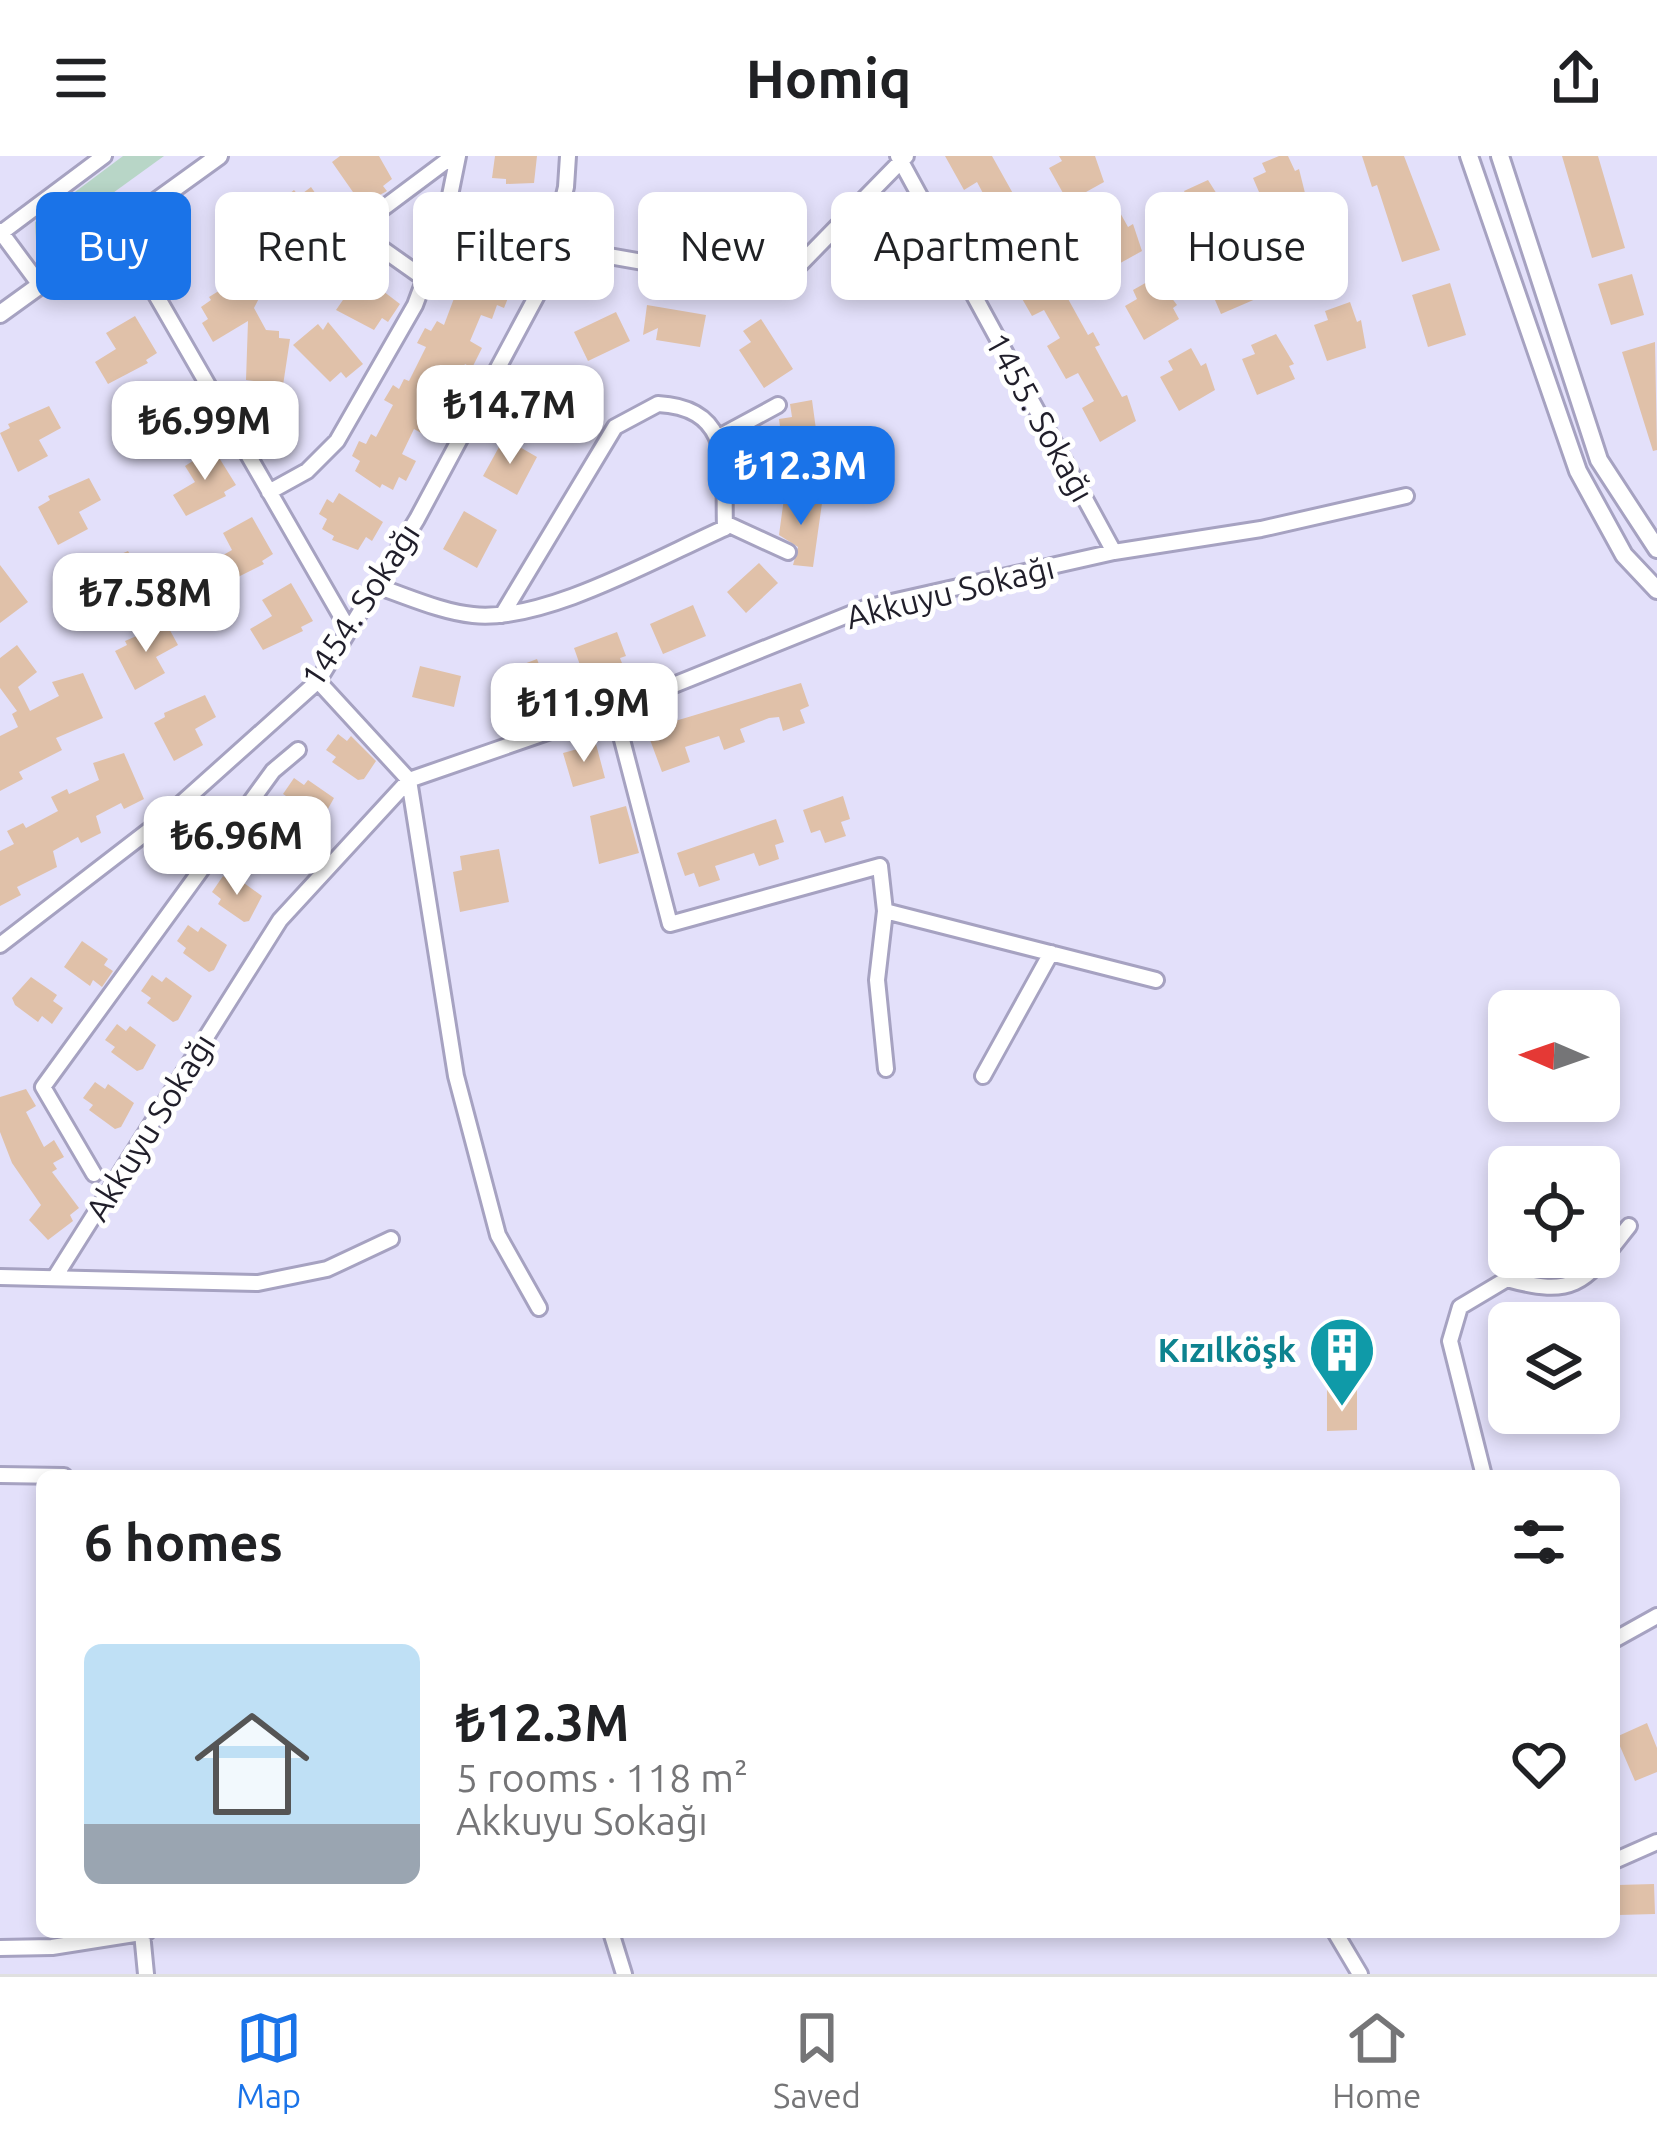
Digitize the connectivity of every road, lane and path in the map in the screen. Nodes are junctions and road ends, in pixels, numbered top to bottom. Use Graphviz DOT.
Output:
graph roads {
  1 [pos="104,156"];
  2 [pos="219,156"];
  3 [pos="456,156"];
  4 [pos="568,156"];
  5 [pos="1469,156"];
  6 [pos="1500,156"];
  7 [pos="901,158"];
  8 [pos="169,192"];
  9 [pos="450,192"];
  10 [pos="562,192"];
  11 [pos="389,207"];
  12 [pos="1,232"];
  13 [pos="614,257"];
  14 [pos="36,280"];
  15 [pos="36,288"];
  16 [pos="159,300"];
  17 [pos="417,300"];
  18 [pos="534,300"];
  19 [pos="0,314"];
  20 [pos="778,405"];
  21 [pos="719,437"];
  22 [pos="269,492"];
  23 [pos="1406,496"];
  24 [pos="725,523"];
  25 [pos="1657,548"];
  26 [pos="1114,551"];
  27 [pos="788,552"];
  28 [pos="376,586"];
  29 [pos="1657,590"];
  30 [pos="502,615"];
  31 [pos="349,630"];
  32 [pos="318,681"];
  33 [pos="614,709"];
  34 [pos="298,750"];
  35 [pos="409,780"];
  36 [pos="165,818"];
  37 [pos="205,865"];
  38 [pos="885,911"];
  39 [pos="0,945"];
  40 [pos="1051,953"];
  41 [pos="1156,980"];
  42 [pos="886,1069"];
  43 [pos="982,1076"];
  44 [pos="94,1174"];
  45 [pos="1629,1226"];
  46 [pos="391,1239"];
  47 [pos="0,1277"];
  48 [pos="56,1277"];
  49 [pos="539,1309"];
  50 [pos="1482,1470"];
  51 [pos="0,1475"];
  52 [pos="36,1476"];
  53 [pos="1657,1616"];
  54 [pos="1620,1637"];
  55 [pos="1657,1842"];
  56 [pos="1620,1859"];
  57 [pos="107,1938"];
  58 [pos="144,1938"];
  59 [pos="613,1938"];
  60 [pos="1339,1938"];
  61 [pos="0,1948"];
  62 [pos="146,1974"];
  63 [pos="624,1974"];
  64 [pos="1360,1974"];
  1 -- 12 [label="street"];
  2 -- 8 [label="street"];
  3 -- 9 [label="street"];
  3 -- 11 [label="street"];
  4 -- 10 [label="street, 1454. Sokağı"];
  5 -- 29 [label="street"];
  6 -- 25 [label="street"];
  7 -- 13 [label="street"];
  7 -- 26 [label="street, 1455. Sokağı"];
  12 -- 14 [label="street"];
  15 -- 19 [label="street"];
  16 -- 22 [label="street"];
  17 -- 22 [label="street"];
  18 -- 28 [label="street, 1454. Sokağı"];
  20 -- 21 [label="street"];
  21 -- 24 [label="street"];
  21 -- 30 [label="street"];
  22 -- 31 [label="street"];
  23 -- 26 [label="street, Akkuyu Sokağı"];
  24 -- 27 [label="street"];
  24 -- 30 [label="street"];
  26 -- 33 [label="street, Akkuyu Sokağı"];
  28 -- 30 [label="street"];
  28 -- 31 [label="street, 1454. Sokağı"];
  31 -- 32 [label="street, 1454. Sokağı"];
  32 -- 35 [label="street"];
  32 -- 36 [label="street, 1454. Sokağı"];
  33 -- 35 [label="street, Akkuyu Sokağı"];
  33 -- 38 [label="street"];
  34 -- 37 [label="street"];
  35 -- 48 [label="street, Akkuyu Sokağı"];
  35 -- 49 [label="street"];
  36 -- 37 [label="street"];
  36 -- 39 [label="street, 1454. Sokağı"];
  37 -- 44 [label="street"];
  38 -- 40 [label="street"];
  38 -- 42 [label="street"];
  40 -- 41 [label="street"];
  40 -- 43 [label="street"];
  45 -- 50 [label="street"];
  46 -- 48 [label="street"];
  47 -- 48 [label="street"];
  51 -- 52 [label="street"];
  53 -- 54 [label="street"];
  55 -- 56 [label="street"];
  57 -- 61 [label="street"];
  58 -- 62 [label="street"];
  59 -- 63 [label="street"];
  60 -- 64 [label="street"];
}
